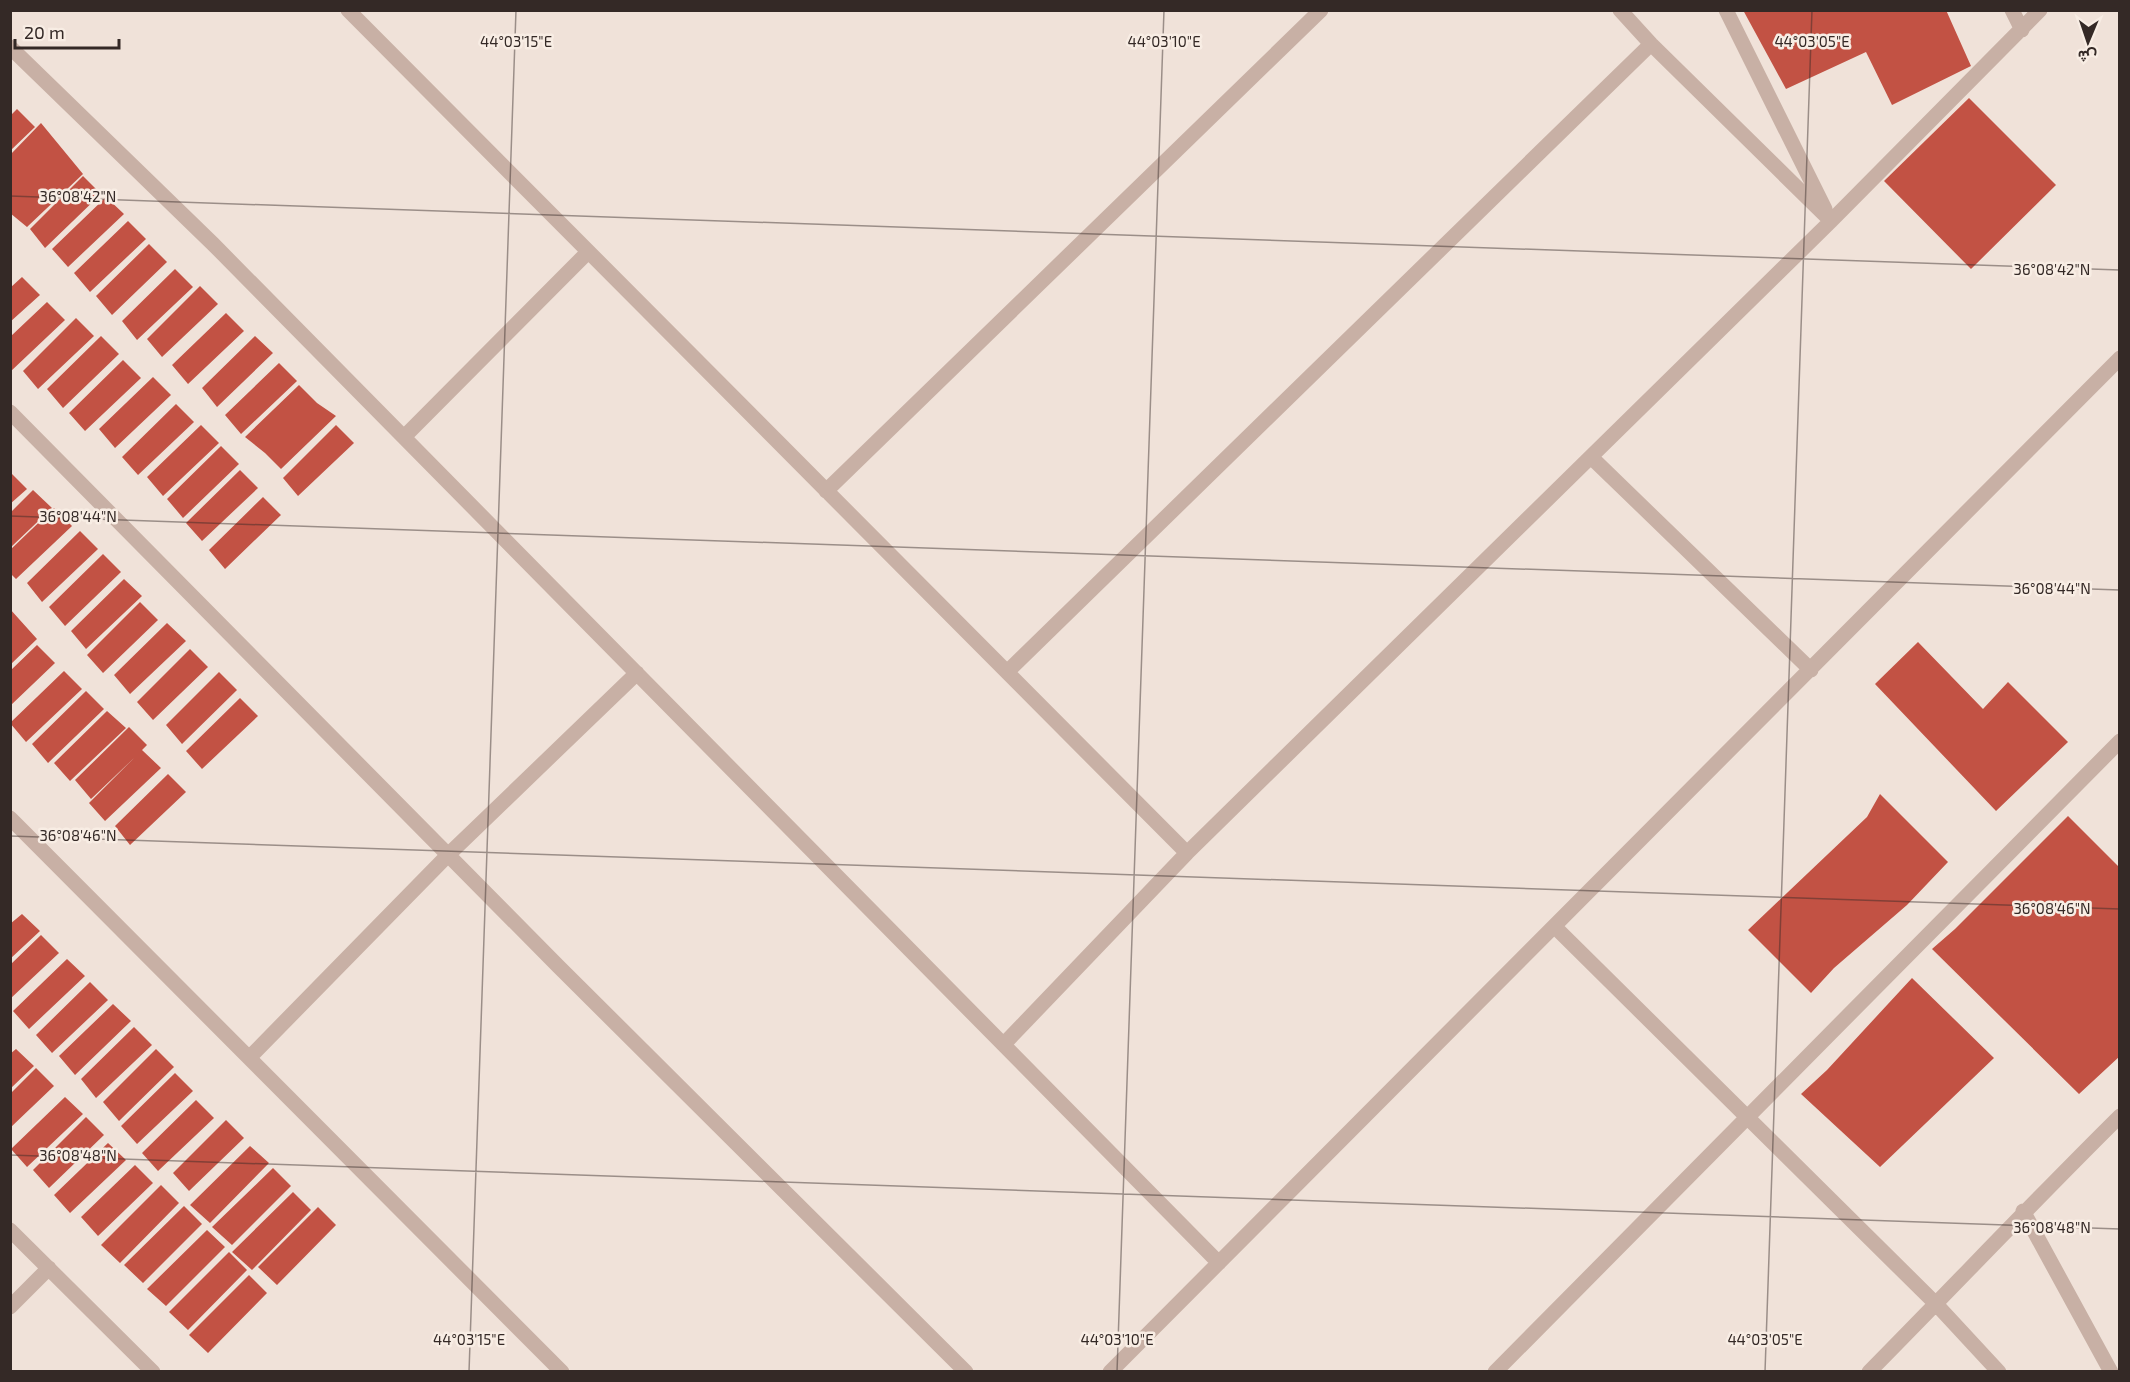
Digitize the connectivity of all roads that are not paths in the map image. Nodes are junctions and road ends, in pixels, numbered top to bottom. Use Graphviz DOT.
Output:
graph roads {
  1 [pos="348,10"];
  2 [pos="1322,10"];
  3 [pos="1620,10"];
  4 [pos="1726,10"];
  5 [pos="2012,10"];
  6 [pos="2040,10"];
  7 [pos="2022,30"];
  8 [pos="1651,44"];
  9 [pos="10,47"];
  10 [pos="1831,221"];
  11 [pos="588,252"];
  12 [pos="2120,358"];
  13 [pos="10,412"];
  14 [pos="404,437"];
  15 [pos="1591,457"];
  16 [pos="826,490"];
  17 [pos="1811,670"];
  18 [pos="1007,672"];
  19 [pos="637,673"];
  20 [pos="2120,741"];
  21 [pos="10,818"];
  22 [pos="1187,853"];
  23 [pos="448,855"];
  24 [pos="1555,927"];
  25 [pos="1004,1044"];
  26 [pos="249,1058"];
  27 [pos="2120,1116"];
  28 [pos="1747,1118"];
  29 [pos="2023,1211"];
  30 [pos="10,1230"];
  31 [pos="1219,1263"];
  32 [pos="49,1268"];
  33 [pos="1936,1304"];
  34 [pos="10,1307"];
  35 [pos="153,1371"];
  36 [pos="562,1371"];
  37 [pos="966,1371"];
  38 [pos="1110,1371"];
  39 [pos="1495,1371"];
  40 [pos="1869,1371"];
  41 [pos="1999,1371"];
  42 [pos="2111,1371"];
  1 -- 11 [label="street"];
  2 -- 16 [label="street"];
  3 -- 8 [label="street"];
  4 -- 10 [label="street"];
  5 -- 7 [label="street"];
  6 -- 7 [label="street"];
  7 -- 10 [label="street"];
  8 -- 10 [label="street"];
  8 -- 18 [label="street"];
  9 -- 14 [label="street"];
  10 -- 15 [label="street"];
  11 -- 14 [label="street"];
  11 -- 16 [label="street"];
  12 -- 17 [label="street"];
  13 -- 23 [label="street"];
  14 -- 19 [label="street"];
  15 -- 17 [label="street"];
  15 -- 22 [label="street"];
  16 -- 18 [label="street"];
  17 -- 24 [label="street"];
  18 -- 22 [label="street"];
  19 -- 23 [label="street"];
  19 -- 25 [label="street"];
  20 -- 28 [label="street"];
  21 -- 26 [label="street"];
  22 -- 25 [label="street"];
  23 -- 26 [label="street"];
  23 -- 37 [label="street"];
  24 -- 28 [label="street"];
  24 -- 31 [label="street"];
  25 -- 31 [label="street"];
  26 -- 36 [label="street"];
  27 -- 29 [label="street"];
  28 -- 33 [label="street"];
  28 -- 39 [label="street"];
  29 -- 33 [label="street"];
  29 -- 42 [label="street"];
  30 -- 32 [label="street"];
  31 -- 38 [label="street"];
  32 -- 34 [label="street"];
  32 -- 35 [label="street"];
  33 -- 40 [label="street"];
  33 -- 41 [label="street"];
}
